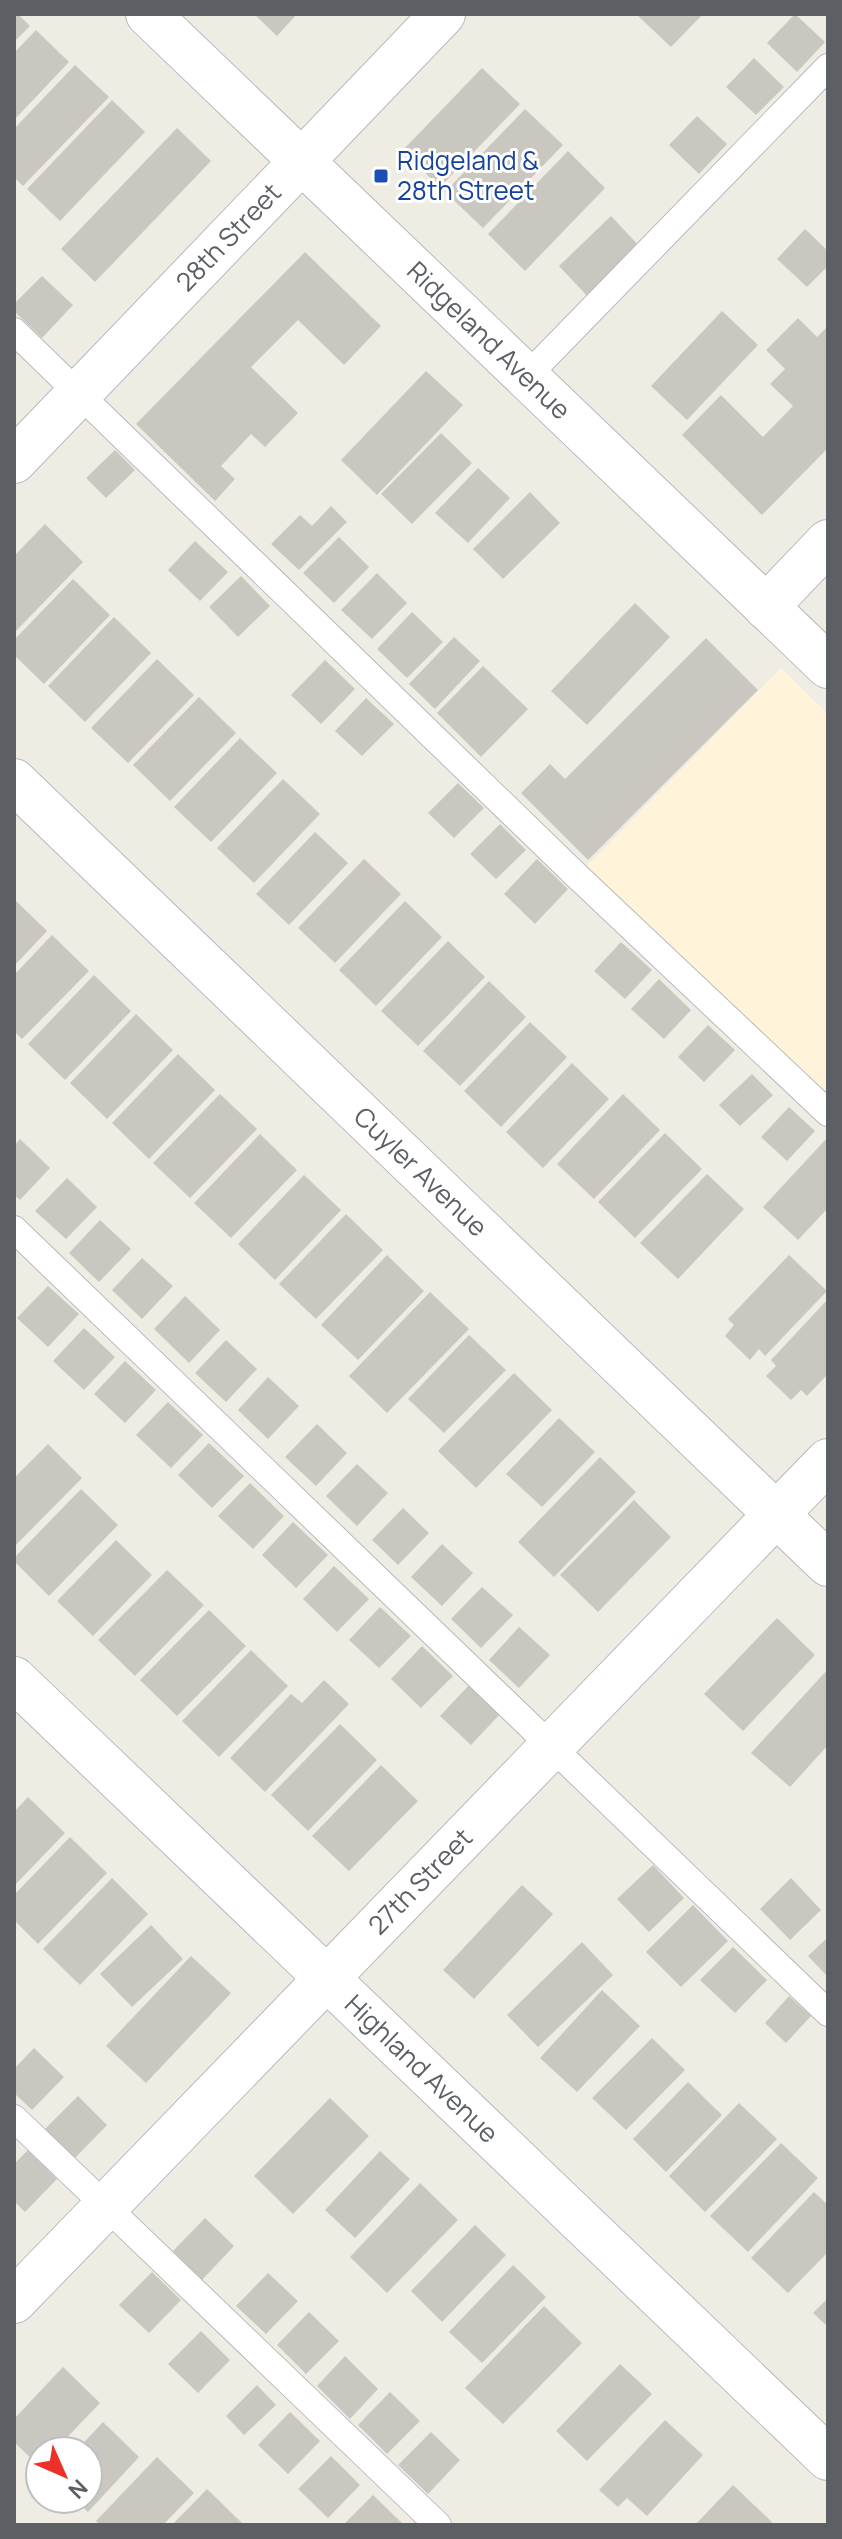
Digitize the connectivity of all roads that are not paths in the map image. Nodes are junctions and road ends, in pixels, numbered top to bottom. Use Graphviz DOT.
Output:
graph roads {
  1 [pos="148,14"];
  2 [pos="443,14"];
  3 [pos="828,67"];
  4 [pos="301,161"];
  5 [pos="14,331"];
  6 [pos="526,377"];
  7 [pos="79,393"];
  8 [pos="14,461"];
  9 [pos="828,542"];
  10 [pos="766,607"];
  11 [pos="828,666"];
  12 [pos="14,781"];
  13 [pos="828,1113"];
  14 [pos="14,1229"];
  15 [pos="828,1461"];
  16 [pos="776,1514"];
  17 [pos="828,1564"];
  18 [pos="14,1679"];
  19 [pos="551,1746"];
  20 [pos="327,1978"];
  21 [pos="828,2013"];
  22 [pos="14,2118"];
  23 [pos="106,2206"];
  24 [pos="14,2301"];
  25 [pos="828,2458"];
  26 [pos="438,2525"];
  1 -- 4 [label="street, Ridgeland Avenue"];
  2 -- 4 [label="street, 28th Street"];
  3 -- 6 [label="lane"];
  4 -- 6 [label="street, Ridgeland Avenue"];
  4 -- 7 [label="street, 28th Street"];
  5 -- 7 [label="lane"];
  6 -- 10 [label="street, Ridgeland Avenue"];
  7 -- 8 [label="street, 28th Street"];
  7 -- 13 [label="lane"];
  9 -- 10 [label="street"];
  10 -- 11 [label="street, Ridgeland Avenue"];
  12 -- 16 [label="street, Cuyler Avenue"];
  14 -- 19 [label="lane"];
  15 -- 16 [label="street, 27th Street"];
  16 -- 17 [label="street, Cuyler Avenue"];
  16 -- 19 [label="street, 27th Street"];
  18 -- 20 [label="street, Highland Avenue"];
  19 -- 20 [label="street, 27th Street"];
  19 -- 21 [label="lane"];
  20 -- 23 [label="street, 27th Street"];
  20 -- 25 [label="street, Highland Avenue"];
  22 -- 23 [label="lane"];
  23 -- 24 [label="street, 27th Street"];
  23 -- 26 [label="lane"];
}
